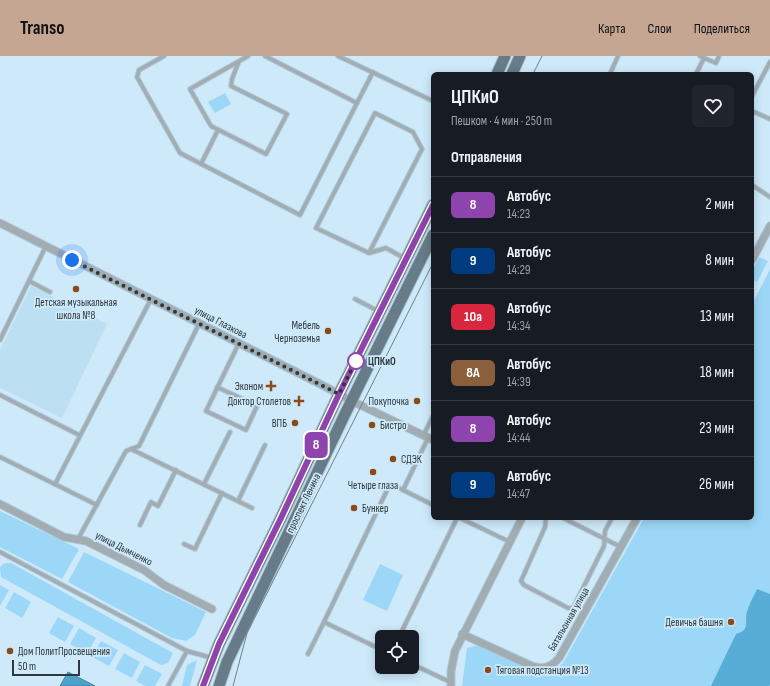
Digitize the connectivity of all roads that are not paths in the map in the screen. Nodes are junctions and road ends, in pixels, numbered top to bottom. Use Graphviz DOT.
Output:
graph roads {
  1 [pos="164,56"];
  2 [pos="248,56"];
  3 [pos="265,56"];
  4 [pos="338,56"];
  5 [pos="505,56"];
  6 [pos="520,56"];
  7 [pos="618,56"];
  8 [pos="719,56"];
  9 [pos="702,57"];
  10 [pos="239,61"];
  11 [pos="770,62"];
  12 [pos="373,72"];
  13 [pos="498,72"];
  14 [pos="513,72"];
  15 [pos="611,72"];
  16 [pos="697,72"];
  17 [pos="754,92"];
  18 [pos="431,100"];
  19 [pos="357,103"];
  20 [pos="754,112"];
  21 [pos="770,119"];
  22 [pos="218,130"];
  23 [pos="201,164"];
  24 [pos="754,186"];
  25 [pos="770,197"];
  26 [pos="431,209"];
  27 [pos="0,223"];
  28 [pos="770,226"];
  29 [pos="431,239"];
  30 [pos="46,246"];
  31 [pos="369,253"];
  32 [pos="754,256"];
  33 [pos="407,259"];
  34 [pos="29,281"];
  35 [pos="50,292"];
  36 [pos="151,299"];
  37 [pos="355,299"];
  38 [pos="381,312"];
  39 [pos="200,323"];
  40 [pos="1,338"];
  41 [pos="239,343"];
  42 [pos="218,387"];
  43 [pos="339,394"];
  44 [pos="0,395"];
  45 [pos="352,402"];
  46 [pos="431,425"];
  47 [pos="230,432"];
  48 [pos="79,435"];
  49 [pos="428,438"];
  50 [pos="266,445"];
  51 [pos="131,449"];
  52 [pos="0,457"];
  53 [pos="176,470"];
  54 [pos="55,484"];
  55 [pos="204,484"];
  56 [pos="403,490"];
  57 [pos="222,493"];
  58 [pos="238,501"];
  59 [pos="0,504"];
  60 [pos="431,504"];
  61 [pos="97,505"];
  62 [pos="252,508"];
  63 [pos="456,520"];
  64 [pos="464,520"];
  65 [pos="521,520"];
  66 [pos="546,520"];
  67 [pos="567,520"];
  68 [pos="611,520"];
  69 [pos="636,520"];
  70 [pos="140,525"];
  71 [pos="604,539"];
  72 [pos="78,540"];
  73 [pos="510,542"];
  74 [pos="184,544"];
  75 [pos="622,547"];
  76 [pos="0,552"];
  77 [pos="212,610"];
  78 [pos="324,622"];
  79 [pos="403,630"];
  80 [pos="462,634"];
  81 [pos="375,647"];
  82 [pos="187,651"];
  83 [pos="308,654"];
  84 [pos="213,659"];
  85 [pos="419,668"];
  86 [pos="451,684"];
  87 [pos="168,686"];
  88 [pos="203,686"];
  89 [pos="219,686"];
  1 -- 23 [label="lane"];
  2 -- 10 [label="lane"];
  3 -- 19 [label="lane"];
  4 -- 12 [label="lane"];
  5 -- 13 [label="main road"];
  6 -- 14 [label="main road"];
  7 -- 15 [label="lane"];
  8 -- 9 [label="lane"];
  9 -- 16 [label="lane"];
  10 -- 22 [label="lane"];
  10 -- 22 [label="lane"];
  11 -- 17 [label="lane"];
  12 -- 18 [label="lane"];
  12 -- 19 [label="lane"];
  19 -- 23 [label="lane"];
  20 -- 21 [label="lane"];
  22 -- 23 [label="lane"];
  24 -- 25 [label="lane"];
  26 -- 33 [label="main road, проспект Ленина"];
  27 -- 30 [label="street, улица Глазкова"];
  28 -- 32 [label="street"];
  29 -- 45 [label="main road, проспект Ленина"];
  30 -- 34 [label="lane"];
  30 -- 36 [label="street, улица Глазкова"];
  31 -- 31 [label="lane"];
  31 -- 33 [label="lane"];
  33 -- 38 [label="main road, проспект Ленина"];
  34 -- 35 [label="lane"];
  34 -- 40 [label="lane"];
  36 -- 39 [label="street, улица Глазкова"];
  36 -- 48 [label="lane"];
  37 -- 38 [label="lane"];
  38 -- 43 [label="main road, проспект Ленина"];
  39 -- 41 [label="street, улица Глазкова"];
  39 -- 51 [label="lane"];
  41 -- 42 [label="lane"];
  41 -- 43 [label="street, улица Глазкова"];
  42 -- 42 [label="lane"];
  43 -- 45 [label="street, улица Глазкова"];
  43 -- 84 [label="main road, проспект Ленина"];
  44 -- 48 [label="lane"];
  45 -- 49 [label="street, улица Глазкова"];
  45 -- 89 [label="main road, проспект Ленина"];
  46 -- 49 [label="lane"];
  47 -- 55 [label="lane"];
  48 -- 54 [label="lane"];
  49 -- 56 [label="lane"];
  50 -- 58 [label="lane"];
  51 -- 53 [label="lane"];
  51 -- 61 [label="lane"];
  52 -- 54 [label="lane"];
  53 -- 55 [label="lane"];
  53 -- 70 [label="lane"];
  54 -- 61 [label="lane"];
  55 -- 57 [label="lane"];
  56 -- 60 [label="lane"];
  56 -- 78 [label="lane"];
  57 -- 58 [label="lane"];
  57 -- 74 [label="lane"];
  58 -- 62 [label="lane"];
  59 -- 72 [label="street, улица Дымченко"];
  61 -- 72 [label="lane"];
  63 -- 79 [label="lane"];
  64 -- 73 [label="lane"];
  65 -- 73 [label="street"];
  66 -- 71 [label="lane"];
  67 -- 71 [label="lane"];
  68 -- 71 [label="lane"];
  69 -- 75 [label="street, Батальонная улица"];
  71 -- 75 [label="lane"];
  72 -- 77 [label="street, улица Дымченко"];
  73 -- 80 [label="street"];
  75 -- 80 [label="street, Батальонная улица"];
  76 -- 82 [label="lane"];
  78 -- 81 [label="lane"];
  78 -- 83 [label="lane"];
  80 -- 86 [label="street"];
  82 -- 84 [label="lane"];
  82 -- 87 [label="lane"];
  84 -- 88 [label="main road, проспект Ленина"];
  85 -- 86 [label="lane"];
}
